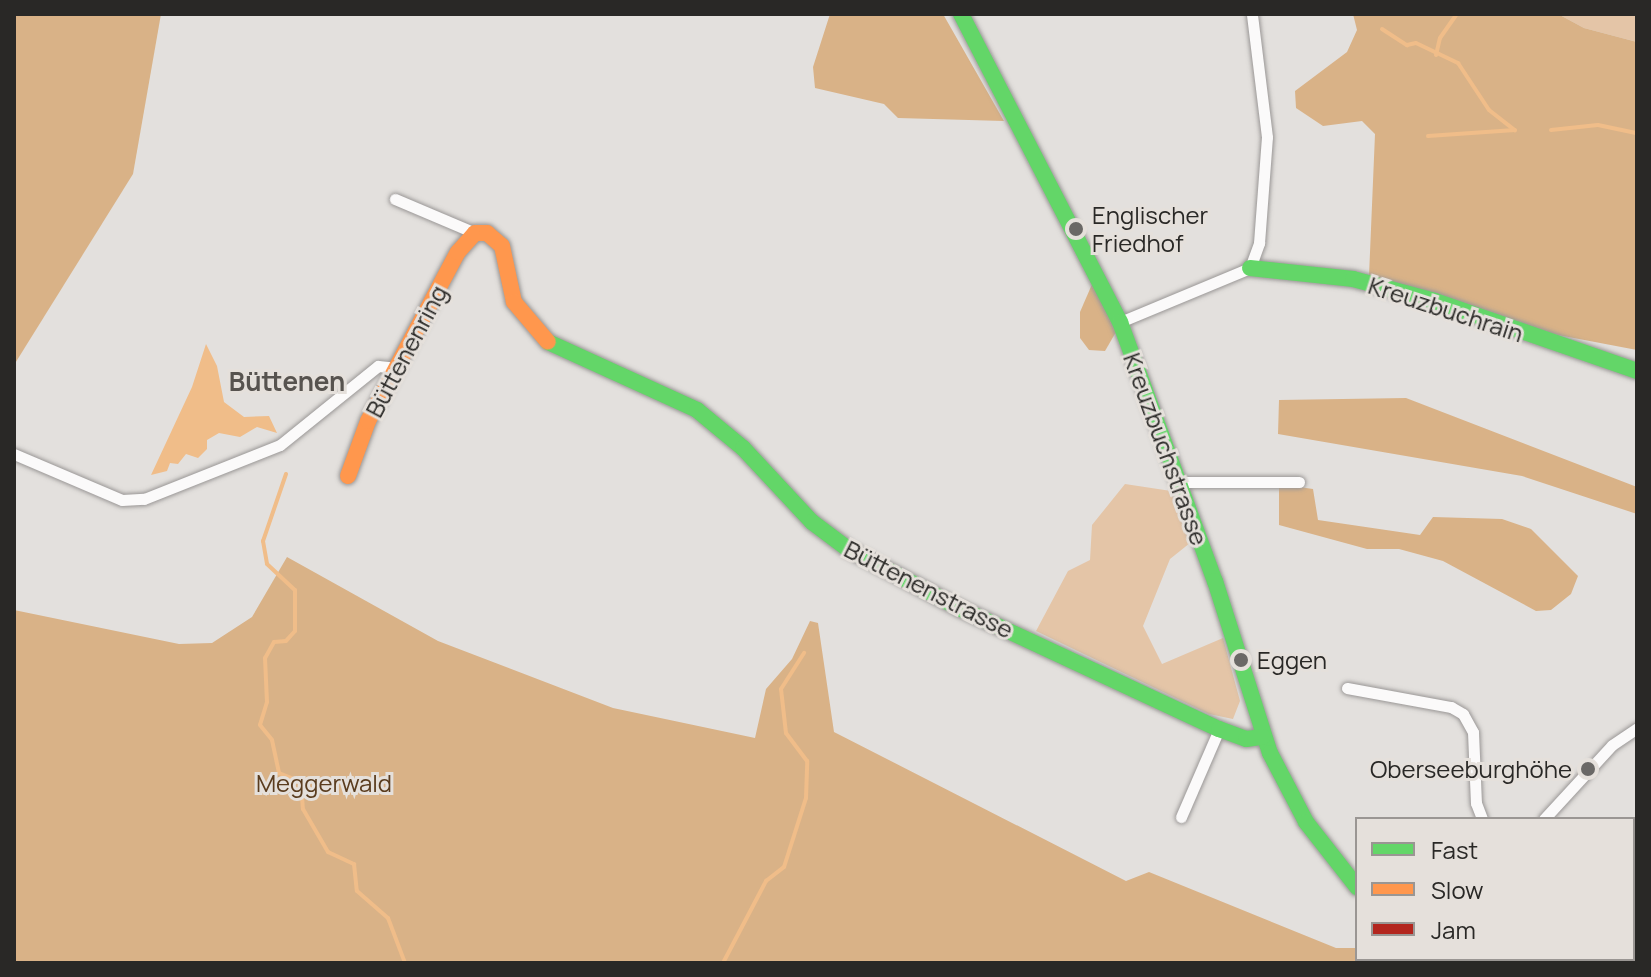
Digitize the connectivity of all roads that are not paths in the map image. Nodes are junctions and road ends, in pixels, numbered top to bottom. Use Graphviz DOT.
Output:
graph roads {
  1 [pos="961,14"];
  2 [pos="1252,14"];
  3 [pos="395,199"];
  4 [pos="475,233"];
  5 [pos="1250,268"];
  6 [pos="1120,322"];
  7 [pos="398,368"];
  8 [pos="1637,371"];
  9 [pos="14,454"];
  10 [pos="348,476"];
  11 [pos="1179,482"];
  12 [pos="1299,482"];
  13 [pos="1347,688"];
  14 [pos="1637,728"];
  15 [pos="1219,729"];
  16 [pos="1263,737"];
  17 [pos="1181,817"];
  18 [pos="1481,817"];
  19 [pos="1546,817"];
  20 [pos="1355,884"];
  1 -- 6 [label="street, Kreuzbuchstrasse"];
  2 -- 5 [label="street"];
  3 -- 4 [label="street"];
  4 -- 7 [label="street, Büttenenring"];
  4 -- 15 [label="street, Büttenenstrasse"];
  5 -- 6 [label="street"];
  5 -- 8 [label="street, Kreuzbuchrain"];
  6 -- 11 [label="street, Kreuzbuchstrasse"];
  7 -- 9 [label="street"];
  7 -- 10 [label="street, Büttenenring"];
  11 -- 12 [label="street"];
  11 -- 16 [label="street, Kreuzbuchstrasse"];
  13 -- 18 [label="street"];
  14 -- 19 [label="street"];
  15 -- 16 [label="street, Büttenenstrasse"];
  15 -- 17 [label="street"];
  16 -- 20 [label="street, Kreuzbuchstrasse"];
}
